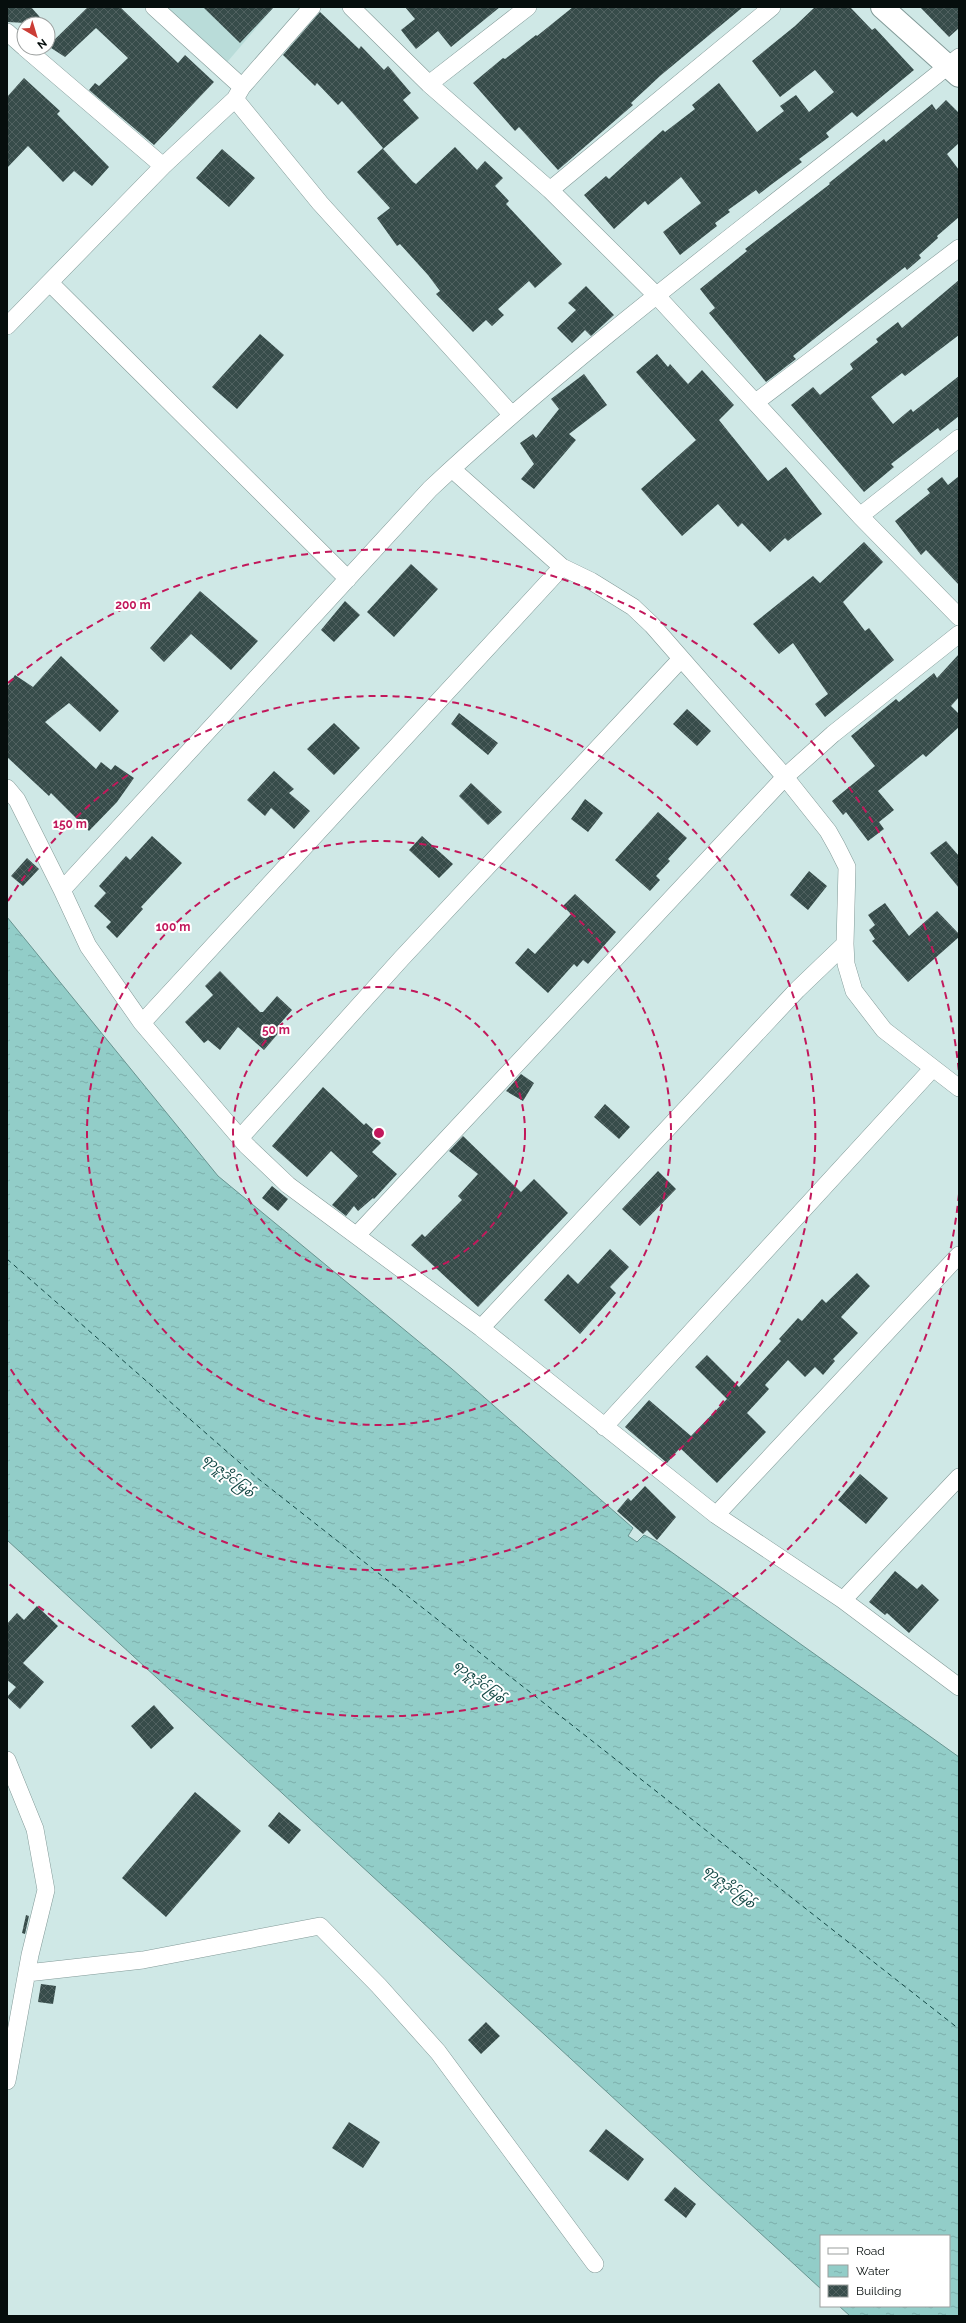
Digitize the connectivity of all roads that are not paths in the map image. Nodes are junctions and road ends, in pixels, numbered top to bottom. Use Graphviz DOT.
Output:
graph roads {
  1 [pos="154,7"];
  2 [pos="312,7"];
  3 [pos="351,7"];
  4 [pos="528,7"];
  5 [pos="772,7"];
  6 [pos="882,7"];
  7 [pos="8,34"];
  8 [pos="16,40"];
  9 [pos="35,56"];
  10 [pos="955,67"];
  11 [pos="429,84"];
  12 [pos="238,93"];
  13 [pos="163,166"];
  14 [pos="550,190"];
  15 [pos="959,248"];
  16 [pos="50,283"];
  17 [pos="656,295"];
  18 [pos="7,326"];
  19 [pos="756,402"];
  20 [pos="512,415"];
  21 [pos="959,438"];
  22 [pos="452,469"];
  23 [pos="860,516"];
  24 [pos="562,566"];
  25 [pos="348,579"];
  26 [pos="959,617"];
  27 [pos="959,634"];
  28 [pos="681,659"];
  29 [pos="784,778"];
  30 [pos="7,788"];
  31 [pos="62,890"];
  32 [pos="845,944"];
  33 [pos="142,1023"];
  34 [pos="932,1068"];
  35 [pos="959,1088"];
  36 [pos="240,1138"];
  37 [pos="357,1235"];
  38 [pos="959,1255"];
  39 [pos="481,1328"];
  40 [pos="604,1427"];
  41 [pos="959,1477"];
  42 [pos="716,1515"];
  43 [pos="843,1600"];
  44 [pos="959,1687"];
  45 [pos="7,1760"];
  46 [pos="27,1973"];
  47 [pos="7,2081"];
  48 [pos="594,2264"];
  1 -- 12 [label="street"];
  2 -- 12 [label="street"];
  3 -- 11 [label="street"];
  4 -- 11 [label="street"];
  5 -- 14 [label="street"];
  6 -- 10 [label="street"];
  7 -- 8 [label="street"];
  9 -- 13 [label="street"];
  10 -- 17 [label="street"];
  11 -- 14 [label="street"];
  12 -- 13 [label="street"];
  12 -- 20 [label="street"];
  13 -- 16 [label="street"];
  14 -- 17 [label="street"];
  15 -- 19 [label="street"];
  16 -- 18 [label="street"];
  16 -- 25 [label="street"];
  17 -- 19 [label="street"];
  17 -- 20 [label="street"];
  19 -- 23 [label="street"];
  20 -- 22 [label="street"];
  21 -- 23 [label="street"];
  22 -- 24 [label="street"];
  22 -- 25 [label="street"];
  23 -- 26 [label="street"];
  24 -- 28 [label="street"];
  24 -- 33 [label="street"];
  25 -- 31 [label="street"];
  27 -- 29 [label="street"];
  28 -- 29 [label="street"];
  28 -- 36 [label="street"];
  29 -- 32 [label="street"];
  29 -- 37 [label="street"];
  30 -- 31 [label="street"];
  31 -- 33 [label="street"];
  32 -- 34 [label="street"];
  32 -- 39 [label="street"];
  33 -- 36 [label="street"];
  34 -- 35 [label="street"];
  34 -- 40 [label="street"];
  36 -- 37 [label="street"];
  37 -- 39 [label="street"];
  38 -- 42 [label="street"];
  39 -- 40 [label="street"];
  40 -- 42 [label="street"];
  41 -- 43 [label="street"];
  42 -- 43 [label="street"];
  43 -- 44 [label="street"];
  45 -- 46 [label="street"];
  46 -- 47 [label="street"];
  46 -- 48 [label="street"];
}
